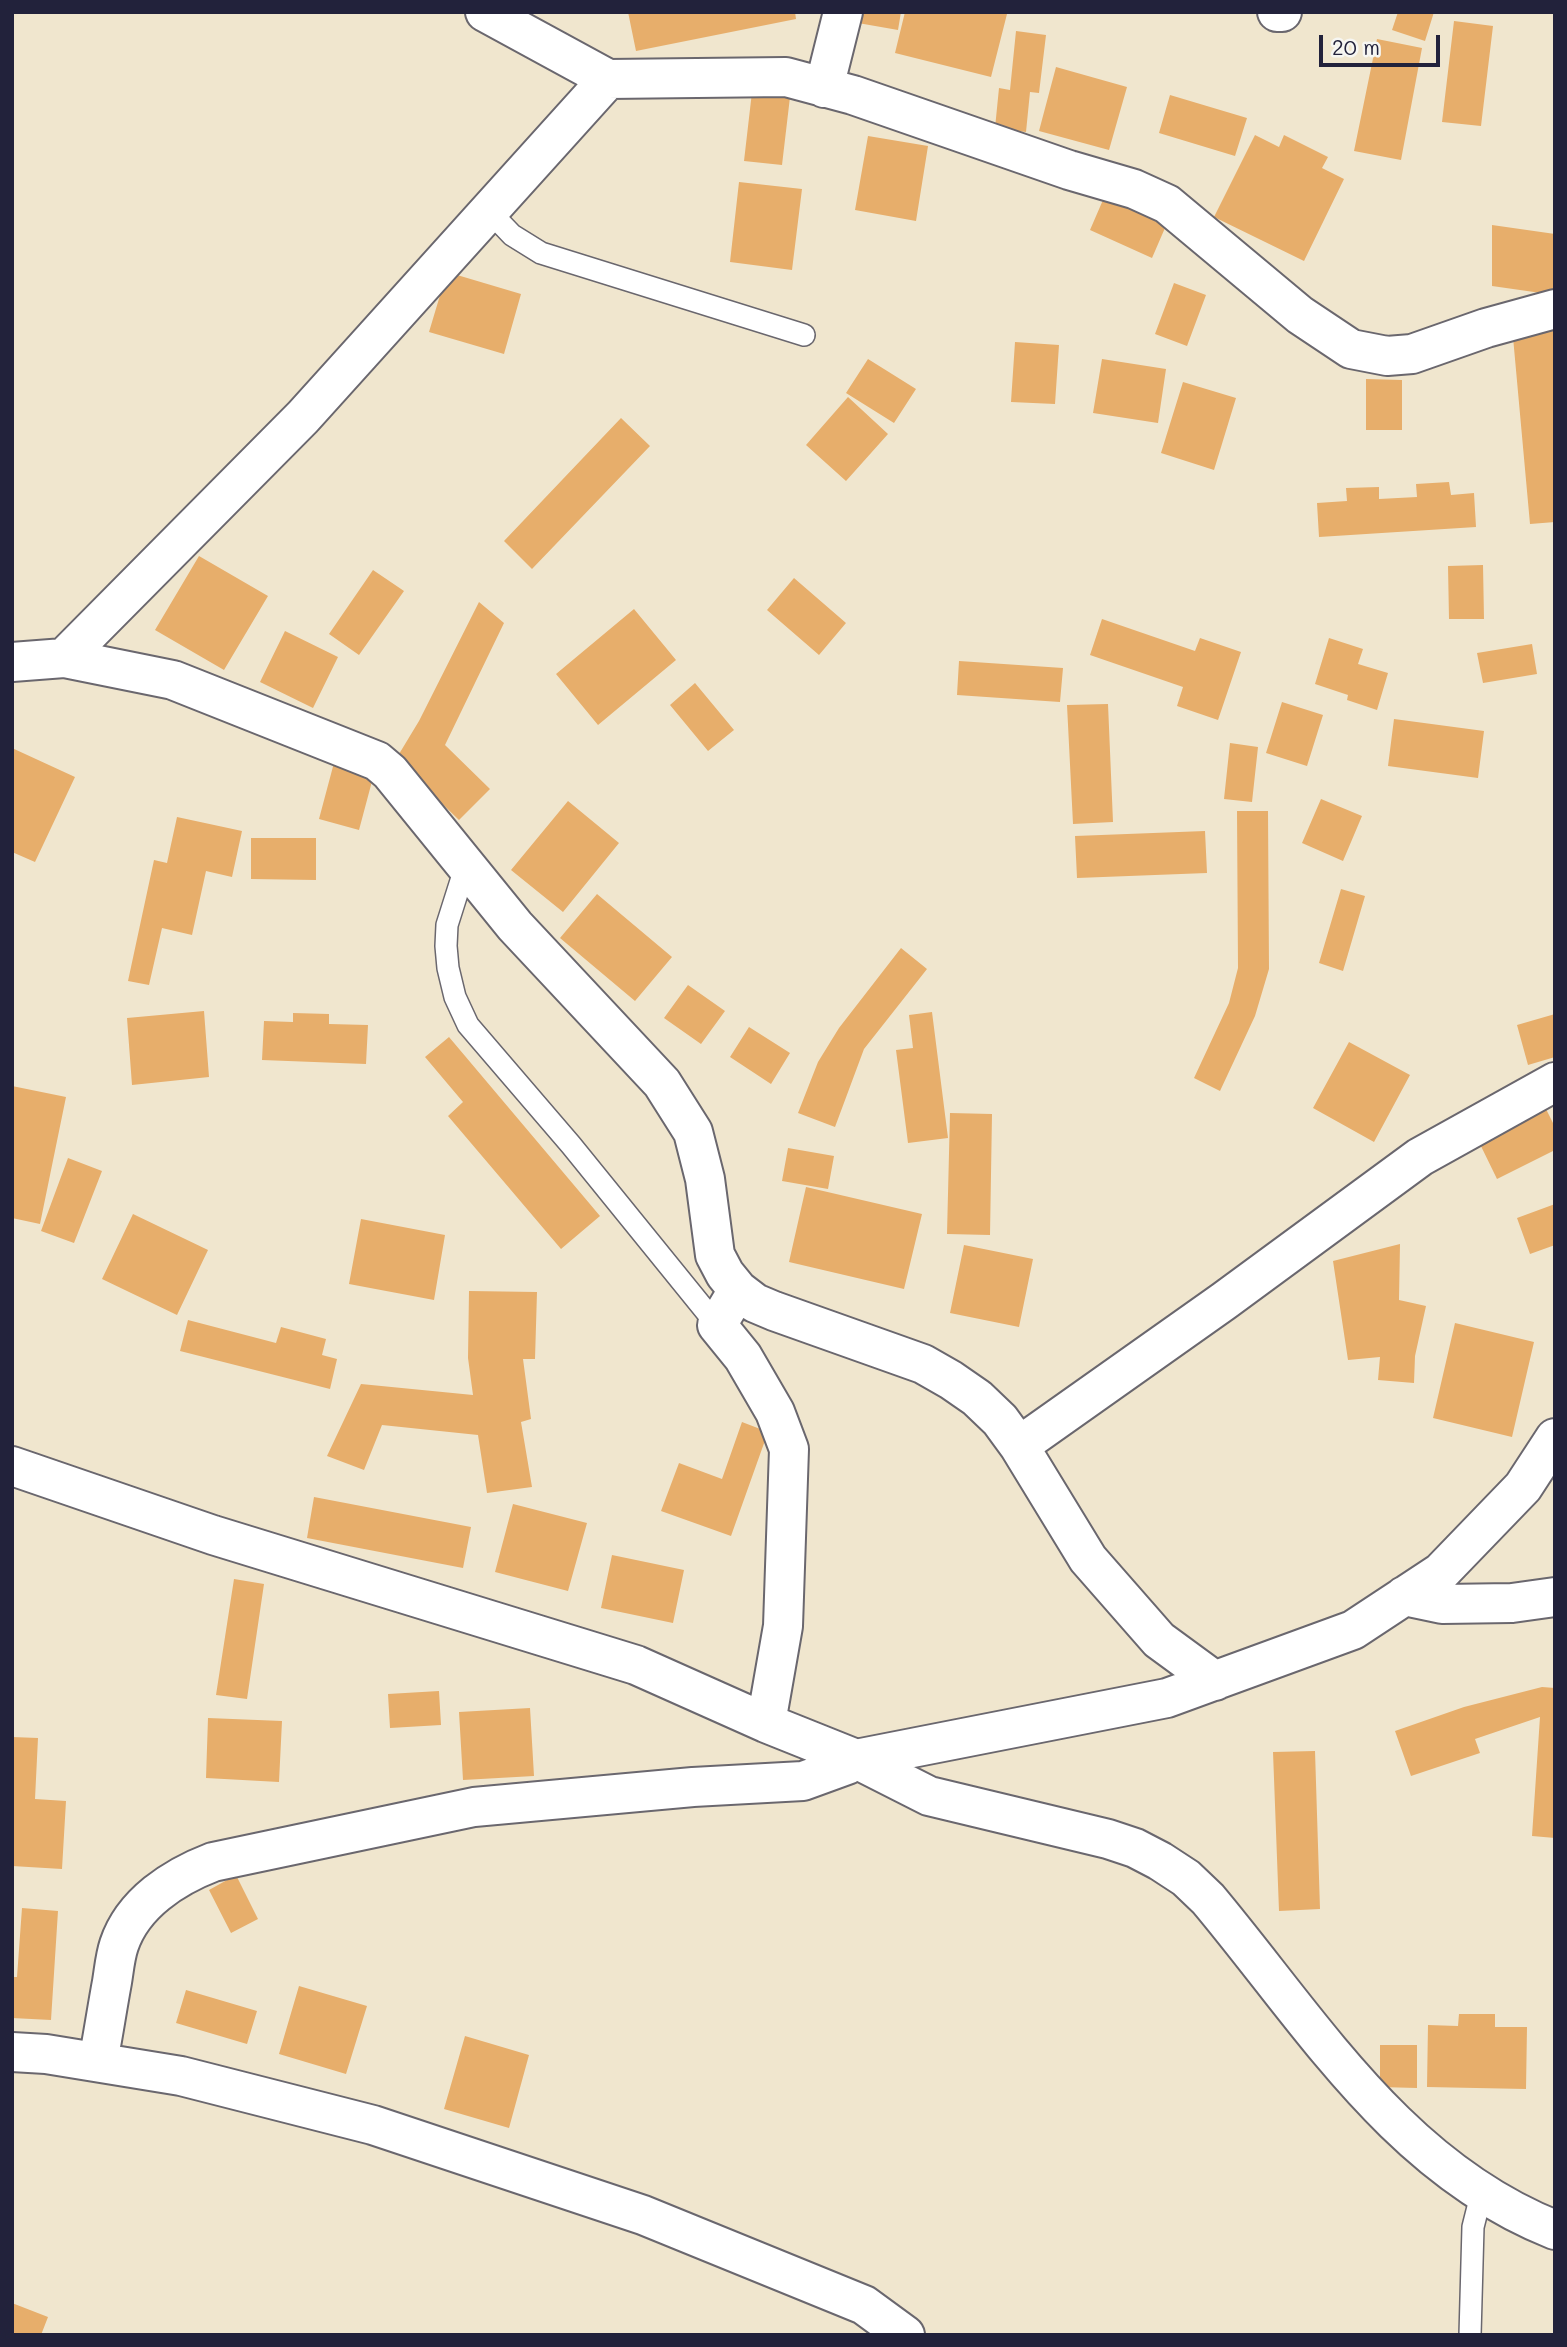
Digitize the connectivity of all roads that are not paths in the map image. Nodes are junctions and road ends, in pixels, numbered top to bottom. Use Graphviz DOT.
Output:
graph roads {
  1 [pos="485,12"];
  2 [pos="843,12"];
  3 [pos="608,79"];
  4 [pos="824,88"];
  5 [pos="489,211"];
  6 [pos="1555,309"];
  7 [pos="804,335"];
  8 [pos="64,658"];
  9 [pos="12,662"];
  10 [pos="466,865"];
  11 [pos="1555,1082"];
  12 [pos="738,1290"];
  13 [pos="717,1325"];
  14 [pos="1555,1438"];
  15 [pos="1019,1446"];
  16 [pos="12,1466"];
  17 [pos="1404,1596"];
  18 [pos="1555,1597"];
  19 [pos="1215,1681"];
  20 [pos="766,1723"];
  21 [pos="856,1759"];
  22 [pos="12,2052"];
  23 [pos="98,2062"];
  24 [pos="1482,2191"];
  25 [pos="1555,2230"];
  26 [pos="905,2335"];
  27 [pos="1470,2335"];
  1 -- 3 [label="street"];
  2 -- 4 [label="street"];
  3 -- 4 [label="street"];
  3 -- 5 [label="street"];
  4 -- 6 [label="street"];
  5 -- 7 [label="lane"];
  5 -- 8 [label="street"];
  8 -- 9 [label="street"];
  8 -- 10 [label="street"];
  10 -- 12 [label="street"];
  10 -- 13 [label="lane"];
  11 -- 15 [label="street"];
  12 -- 13 [label="street"];
  12 -- 15 [label="street"];
  13 -- 20 [label="street"];
  14 -- 17 [label="street"];
  15 -- 19 [label="street"];
  16 -- 20 [label="street"];
  17 -- 18 [label="street"];
  17 -- 19 [label="street"];
  19 -- 21 [label="street"];
  20 -- 21 [label="street"];
  21 -- 23 [label="street"];
  21 -- 24 [label="street"];
  22 -- 23 [label="street"];
  23 -- 26 [label="street"];
  24 -- 25 [label="street"];
  24 -- 27 [label="lane"];
}
